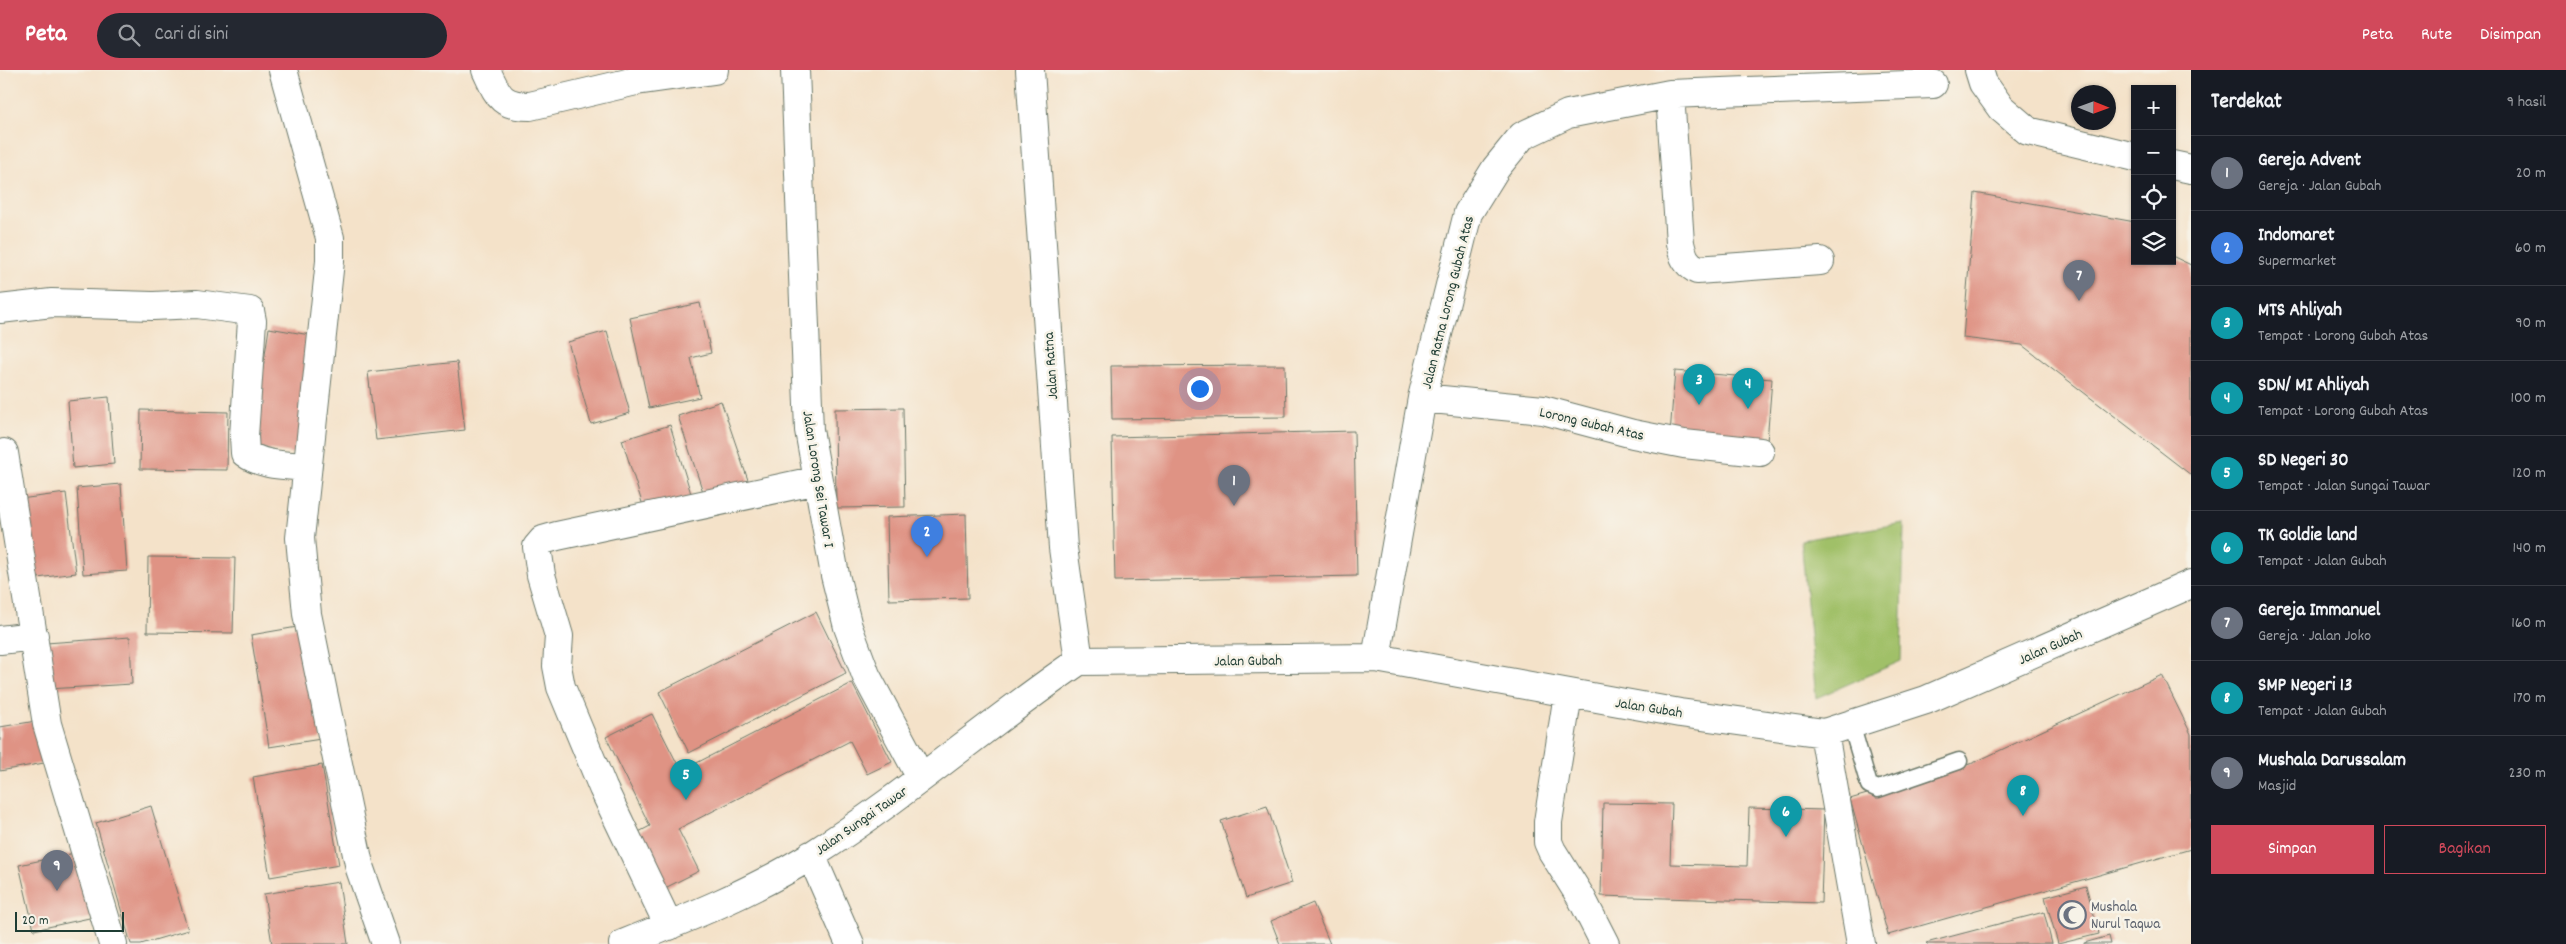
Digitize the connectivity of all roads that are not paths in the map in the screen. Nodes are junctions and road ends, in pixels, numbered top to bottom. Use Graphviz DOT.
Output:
graph roads {
  1 [pos="283,70"];
  2 [pos="486,70"];
  3 [pos="714,70"];
  4 [pos="795,70"];
  5 [pos="1030,70"];
  6 [pos="1979,70"];
  7 [pos="1933,84"];
  8 [pos="1670,94"];
  9 [pos="2131,156"];
  10 [pos="2176,166"];
  11 [pos="2191,169"];
  12 [pos="1820,261"];
  13 [pos="0,310"];
  14 [pos="1422,398"];
  15 [pos="1760,452"];
  16 [pos="4,453"];
  17 [pos="308,467"];
  18 [pos="818,480"];
  19 [pos="2191,584"];
  20 [pos="34,636"];
  21 [pos="0,640"];
  22 [pos="1376,658"];
  23 [pos="1079,661"];
  24 [pos="1568,694"];
  25 [pos="1851,724"];
  26 [pos="1824,733"];
  27 [pos="1959,761"];
  28 [pos="921,778"];
  29 [pos="811,855"];
  30 [pos="669,926"];
  31 [pos="113,944"];
  32 [pos="386,944"];
  33 [pos="623,944"];
  34 [pos="850,944"];
  35 [pos="1605,944"];
  36 [pos="1861,944"];
  1 -- 17 [label="street"];
  2 -- 3 [label="street"];
  4 -- 18 [label="street, Jalan Lorong Sei Tawar I"];
  5 -- 23 [label="street, Jalan Ratna"];
  6 -- 9 [label="street"];
  7 -- 8 [label="street, Jalan Ratna Lorong Gubah Atas"];
  8 -- 12 [label="street"];
  8 -- 14 [label="street, Jalan Ratna Lorong Gubah Atas"];
  10 -- 11 [label="street"];
  13 -- 17 [label="street"];
  14 -- 15 [label="street, Lorong Gubah Atas"];
  14 -- 22 [label="street, Jalan Ratna Lorong Gubah Atas"];
  16 -- 20 [label="street"];
  17 -- 32 [label="street"];
  18 -- 28 [label="street, Jalan Lorong Sei Tawar I"];
  18 -- 30 [label="street"];
  19 -- 25 [label="street, Jalan Gubah"];
  20 -- 21 [label="street"];
  20 -- 31 [label="street"];
  22 -- 23 [label="street, Jalan Gubah"];
  22 -- 24 [label="street, Jalan Gubah"];
  23 -- 28 [label="street, Jalan Sungai Tawar"];
  24 -- 26 [label="street, Jalan Gubah"];
  24 -- 35 [label="street"];
  25 -- 26 [label="street, Jalan Gubah"];
  25 -- 27 [label="lane"];
  26 -- 36 [label="street"];
  28 -- 29 [label="street, Jalan Sungai Tawar"];
  29 -- 30 [label="street, Jalan Sungai Tawar"];
  29 -- 34 [label="street"];
  30 -- 33 [label="street, Jalan Sungai Tawar"];
}
